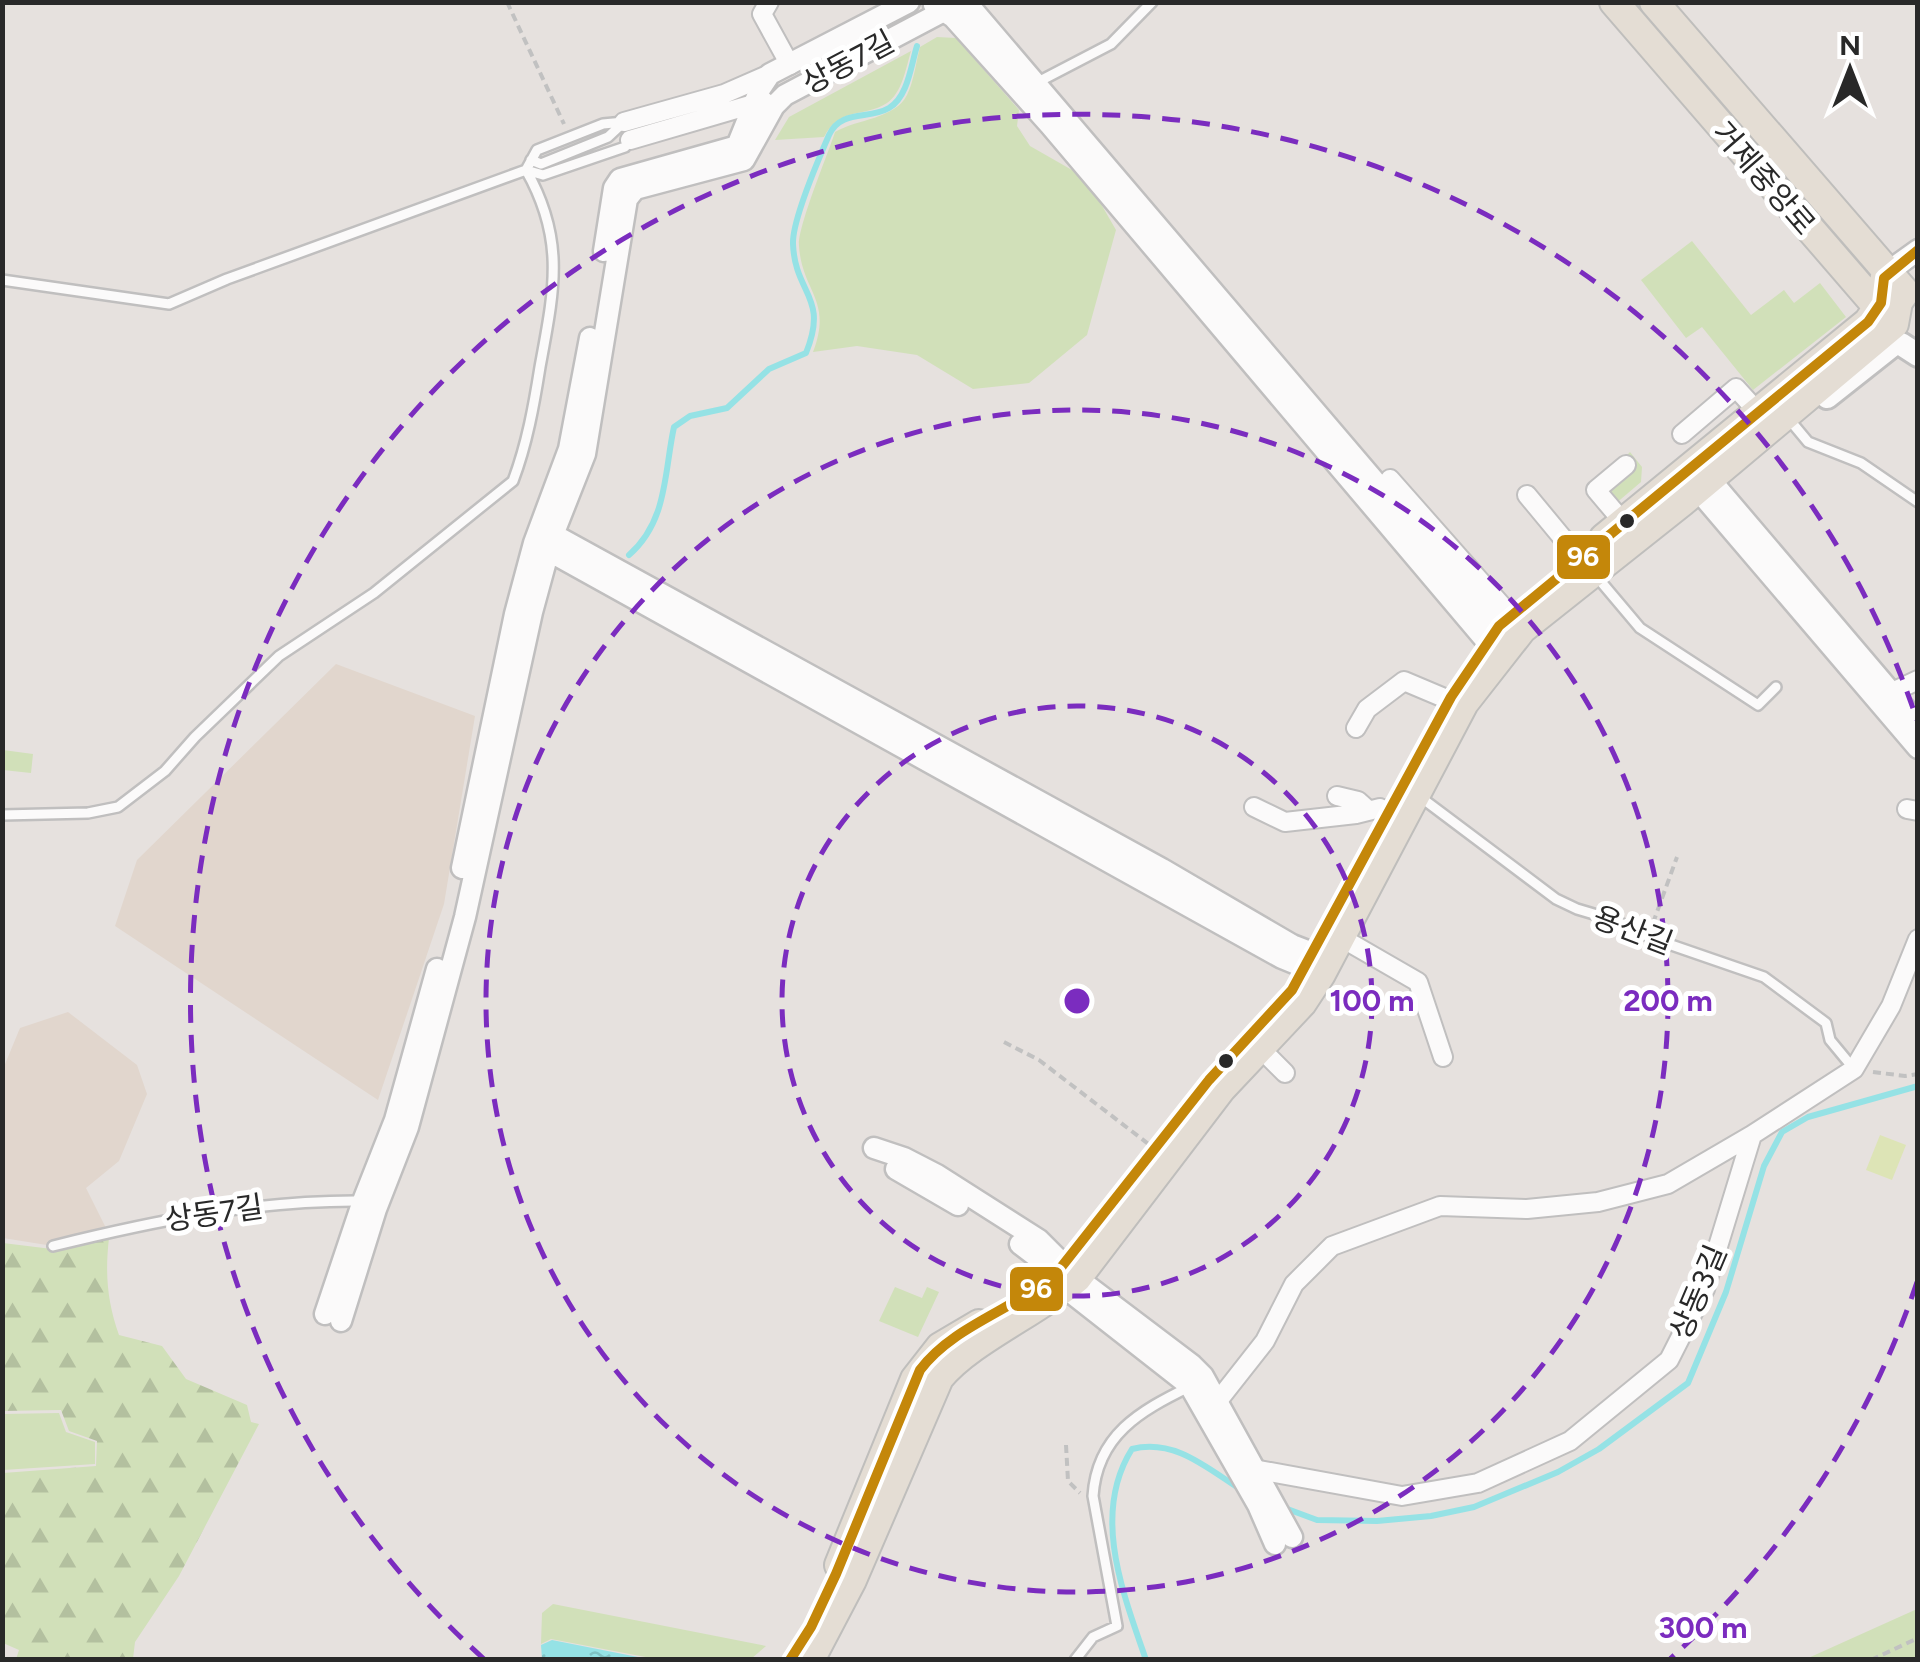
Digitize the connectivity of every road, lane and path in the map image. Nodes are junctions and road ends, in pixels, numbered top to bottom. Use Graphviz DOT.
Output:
graph roads {
  1 [pos="507,2"];
  2 [pos="769,2"];
  3 [pos="909,2"];
  4 [pos="1152,2"];
  5 [pos="1614,2"];
  6 [pos="1654,2"];
  7 [pos="950,5"];
  8 [pos="790,65"];
  9 [pos="770,74"];
  10 [pos="1036,84"];
  11 [pos="789,93"];
  12 [pos="754,105"];
  13 [pos="712,117"];
  14 [pos="564,124"];
  15 [pos="627,131"];
  16 [pos="734,153"];
  17 [pos="528,165"];
  18 [pos="1918,250"];
  19 [pos="1829,254"];
  20 [pos="2,280"];
  21 [pos="1907,287"];
  22 [pos="1886,316"];
  23 [pos="1854,347"];
  24 [pos="1918,352"];
  25 [pos="1758,411"];
  26 [pos="1793,424"];
  27 [pos="1682,434"];
  28 [pos="1626,464"];
  29 [pos="1700,478"];
  30 [pos="1390,479"];
  31 [pos="1527,495"];
  32 [pos="1918,502"];
  33 [pos="1624,522"];
  34 [pos="544,539"];
  35 [pos="1586,565"];
  36 [pos="1501,636"];
  37 [pos="1918,680"];
  38 [pos="1776,687"];
  39 [pos="1449,700"];
  40 [pos="1893,700"];
  41 [pos="1918,724"];
  42 [pos="1356,728"];
  43 [pos="1918,748"];
  44 [pos="1337,796"];
  45 [pos="1395,801"];
  46 [pos="1254,807"];
  47 [pos="2,815"];
  48 [pos="1677,857"];
  49 [pos="1648,936"];
  50 [pos="1918,939"];
  51 [pos="1322,958"];
  52 [pos="1004,1042"];
  53 [pos="1262,1049"];
  54 [pos="1442,1056"];
  55 [pos="1854,1069"];
  56 [pos="1285,1073"];
  57 [pos="1918,1074"];
  58 [pos="1752,1134"];
  59 [pos="1154,1148"];
  60 [pos="872,1155"];
  61 [pos="370,1205"];
  62 [pos="52,1246"];
  63 [pos="1066,1276"];
  64 [pos="333,1318"];
  65 [pos="1197,1381"];
  66 [pos="1212,1409"];
  67 [pos="1066,1445"];
  68 [pos="1252,1478"];
  69 [pos="1094,1496"];
  70 [pos="1264,1499"];
  71 [pos="1918,1638"];
  72 [pos="790,1660"];
  73 [pos="810,1660"];
  74 [pos="1075,1660"];
  75 [pos="1871,1660"];
  1 -- 14 [label="path"];
  2 -- 8 [label="street"];
  3 -- 8 [label="street, 상동7길"];
  4 -- 10 [label="lane"];
  5 -- 19 [label="main road, 거제중앙로"];
  6 -- 21 [label="main road, 거제중앙로"];
  7 -- 10 [label="street"];
  7 -- 11 [label="street, 상동7길"];
  7 -- 36 [label="street"];
  8 -- 9 [label="street, 상동7길"];
  9 -- 12 [label="street, 상동7길"];
  9 -- 15 [label="street, 상동7길"];
  10 -- 36 [label="street"];
  11 -- 12 [label="street, 상동7길"];
  11 -- 16 [label="street, 상동7길"];
  12 -- 13 [label="street, 상동7길"];
  12 -- 16 [label="street, 상동7길"];
  13 -- 15 [label="street, 상동7길"];
  13 -- 16 [label="street"];
  15 -- 17 [label="lane"];
  15 -- 17 [label="lane"];
  16 -- 34 [label="street"];
  17 -- 20 [label="lane"];
  17 -- 47 [label="lane"];
  18 -- 21 [label="street"];
  19 -- 22 [label="main road, 거제중앙로"];
  19 -- 23 [label="main road"];
  21 -- 22 [label="main road"];
  22 -- 23 [label="main road"];
  22 -- 24 [label="main road, 거제중앙로"];
  23 -- 25 [label="main road"];
  23 -- 29 [label="main road"];
  24 -- 26 [label="main road"];
  25 -- 27 [label="street"];
  25 -- 29 [label="main road"];
  26 -- 29 [label="main road"];
  26 -- 32 [label="lane"];
  28 -- 33 [label="street"];
  29 -- 33 [label="main road"];
  29 -- 35 [label="main road"];
  29 -- 40 [label="street"];
  30 -- 36 [label="street"];
  31 -- 35 [label="street"];
  33 -- 35 [label="main road"];
  34 -- 51 [label="street"];
  34 -- 61 [label="street"];
  35 -- 36 [label="main road"];
  35 -- 38 [label="lane"];
  36 -- 39 [label="main road"];
  36 -- 45 [label="main road"];
  37 -- 40 [label="street"];
  39 -- 42 [label="street"];
  39 -- 45 [label="main road"];
  40 -- 41 [label="street"];
  40 -- 43 [label="street"];
  44 -- 45 [label="street"];
  45 -- 46 [label="street"];
  45 -- 49 [label="lane, 용산길"];
  45 -- 51 [label="main road"];
  48 -- 49 [label="path"];
  49 -- 55 [label="lane, 용산길"];
  50 -- 55 [label="street"];
  51 -- 53 [label="main road"];
  51 -- 54 [label="street"];
  51 -- 59 [label="main road"];
  52 -- 59 [label="path"];
  53 -- 56 [label="street"];
  53 -- 63 [label="main road"];
  55 -- 57 [label="path"];
  55 -- 58 [label="street"];
  58 -- 66 [label="street"];
  58 -- 68 [label="street, 상동3길"];
  59 -- 63 [label="main road"];
  60 -- 63 [label="street"];
  61 -- 62 [label="lane, 상동7길"];
  61 -- 64 [label="street"];
  63 -- 65 [label="street"];
  63 -- 72 [label="main road"];
  63 -- 73 [label="main road"];
  65 -- 66 [label="street"];
  65 -- 69 [label="lane"];
  66 -- 68 [label="street"];
  66 -- 68 [label="street"];
  67 -- 69 [label="path"];
  68 -- 70 [label="street"];
  69 -- 74 [label="lane"];
  70 -- 70 [label="street"];
  71 -- 75 [label="path"];
}
